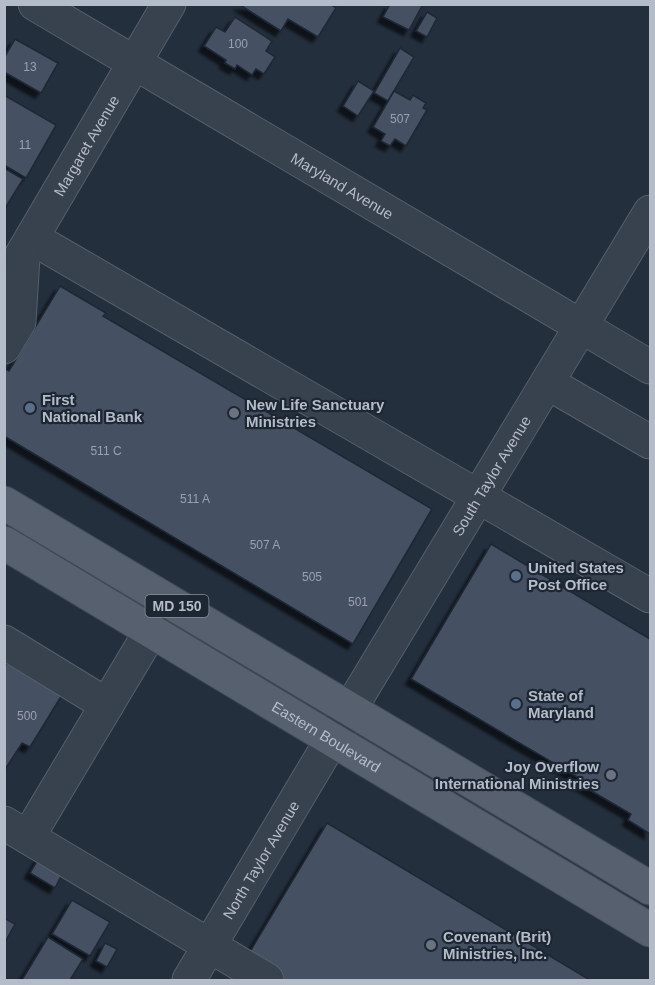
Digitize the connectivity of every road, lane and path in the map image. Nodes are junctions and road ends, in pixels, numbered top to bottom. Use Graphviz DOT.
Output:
graph roads {
  1 [pos="35,4"];
  2 [pos="169,4"];
  3 [pos="134,64"];
  4 [pos="651,212"];
  5 [pos="20,245"];
  6 [pos="4,285"];
  7 [pos="582,326"];
  8 [pos="4,347"];
  9 [pos="651,367"];
  10 [pos="548,383"];
  11 [pos="651,442"];
  12 [pos="478,496"];
  13 [pos="4,503"];
  14 [pos="4,543"];
  15 [pos="651,596"];
  16 [pos="151,631"];
  17 [pos="4,642"];
  18 [pos="107,705"];
  19 [pos="350,709"];
  20 [pos="332,739"];
  21 [pos="16,830"];
  22 [pos="651,888"];
  23 [pos="651,930"];
  24 [pos="209,946"];
  25 [pos="189,981"];
  26 [pos="267,981"];
  1 -- 3 [label="street, Maryland Avenue"];
  2 -- 3 [label="street, Margaret Avenue"];
  3 -- 5 [label="street, Margaret Avenue"];
  3 -- 7 [label="street, Maryland Avenue"];
  4 -- 7 [label="street, South Taylor Avenue"];
  5 -- 6 [label="street, Margaret Avenue"];
  5 -- 8 [label="street"];
  5 -- 12 [label="street"];
  7 -- 9 [label="street, Maryland Avenue"];
  7 -- 10 [label="street, South Taylor Avenue"];
  10 -- 11 [label="street"];
  10 -- 12 [label="street, South Taylor Avenue"];
  12 -- 15 [label="street"];
  12 -- 19 [label="street, South Taylor Avenue"];
  13 -- 19 [label="main road, MD 150"];
  14 -- 16 [label="main road, Eastern Boulevard / MD 150"];
  16 -- 18 [label="street"];
  16 -- 20 [label="main road, Eastern Boulevard / MD 150"];
  17 -- 18 [label="street"];
  18 -- 21 [label="street"];
  19 -- 20 [label="street, South Taylor Avenue"];
  19 -- 22 [label="main road, MD 150"];
  20 -- 23 [label="main road, Eastern Boulevard / MD 150"];
  20 -- 24 [label="street, North Taylor Avenue"];
  21 -- 24 [label="street"];
  24 -- 25 [label="street, North Taylor Avenue"];
  24 -- 26 [label="street"];
}
